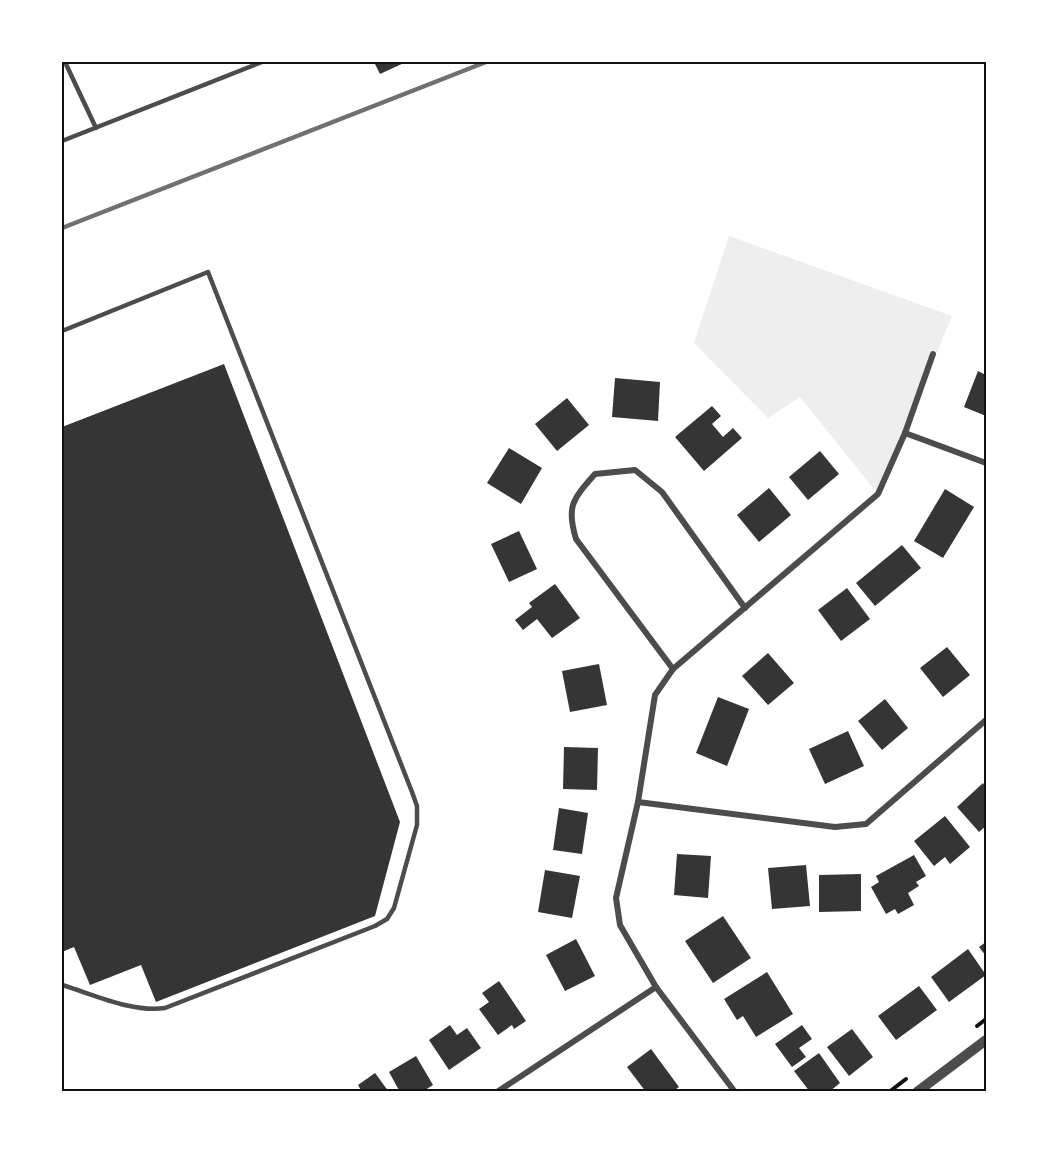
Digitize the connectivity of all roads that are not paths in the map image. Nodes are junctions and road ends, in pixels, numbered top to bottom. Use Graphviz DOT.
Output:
graph roads {
  1 [pos="65,62"];
  2 [pos="262,62"];
  3 [pos="96,128"];
  4 [pos="62,141"];
  5 [pos="62,331"];
  6 [pos="933,354"];
  7 [pos="905,433"];
  8 [pos="987,463"];
  9 [pos="745,608"];
  10 [pos="673,669"];
  11 [pos="987,720"];
  12 [pos="638,802"];
  13 [pos="62,985"];
  14 [pos="656,987"];
  15 [pos="987,1040"];
  16 [pos="497,1092"];
  17 [pos="735,1092"];
  18 [pos="917,1092"];
  1 -- 3 [label="lane"];
  2 -- 3 [label="lane"];
  3 -- 4 [label="lane"];
  5 -- 13 [label="lane"];
  6 -- 7 [label="street"];
  7 -- 8 [label="street"];
  7 -- 9 [label="street"];
  9 -- 10 [label="street"];
  9 -- 10 [label="street"];
  10 -- 12 [label="street"];
  11 -- 12 [label="street"];
  12 -- 14 [label="street"];
  14 -- 16 [label="street"];
  14 -- 17 [label="street"];
  15 -- 18 [label="street"];
}
